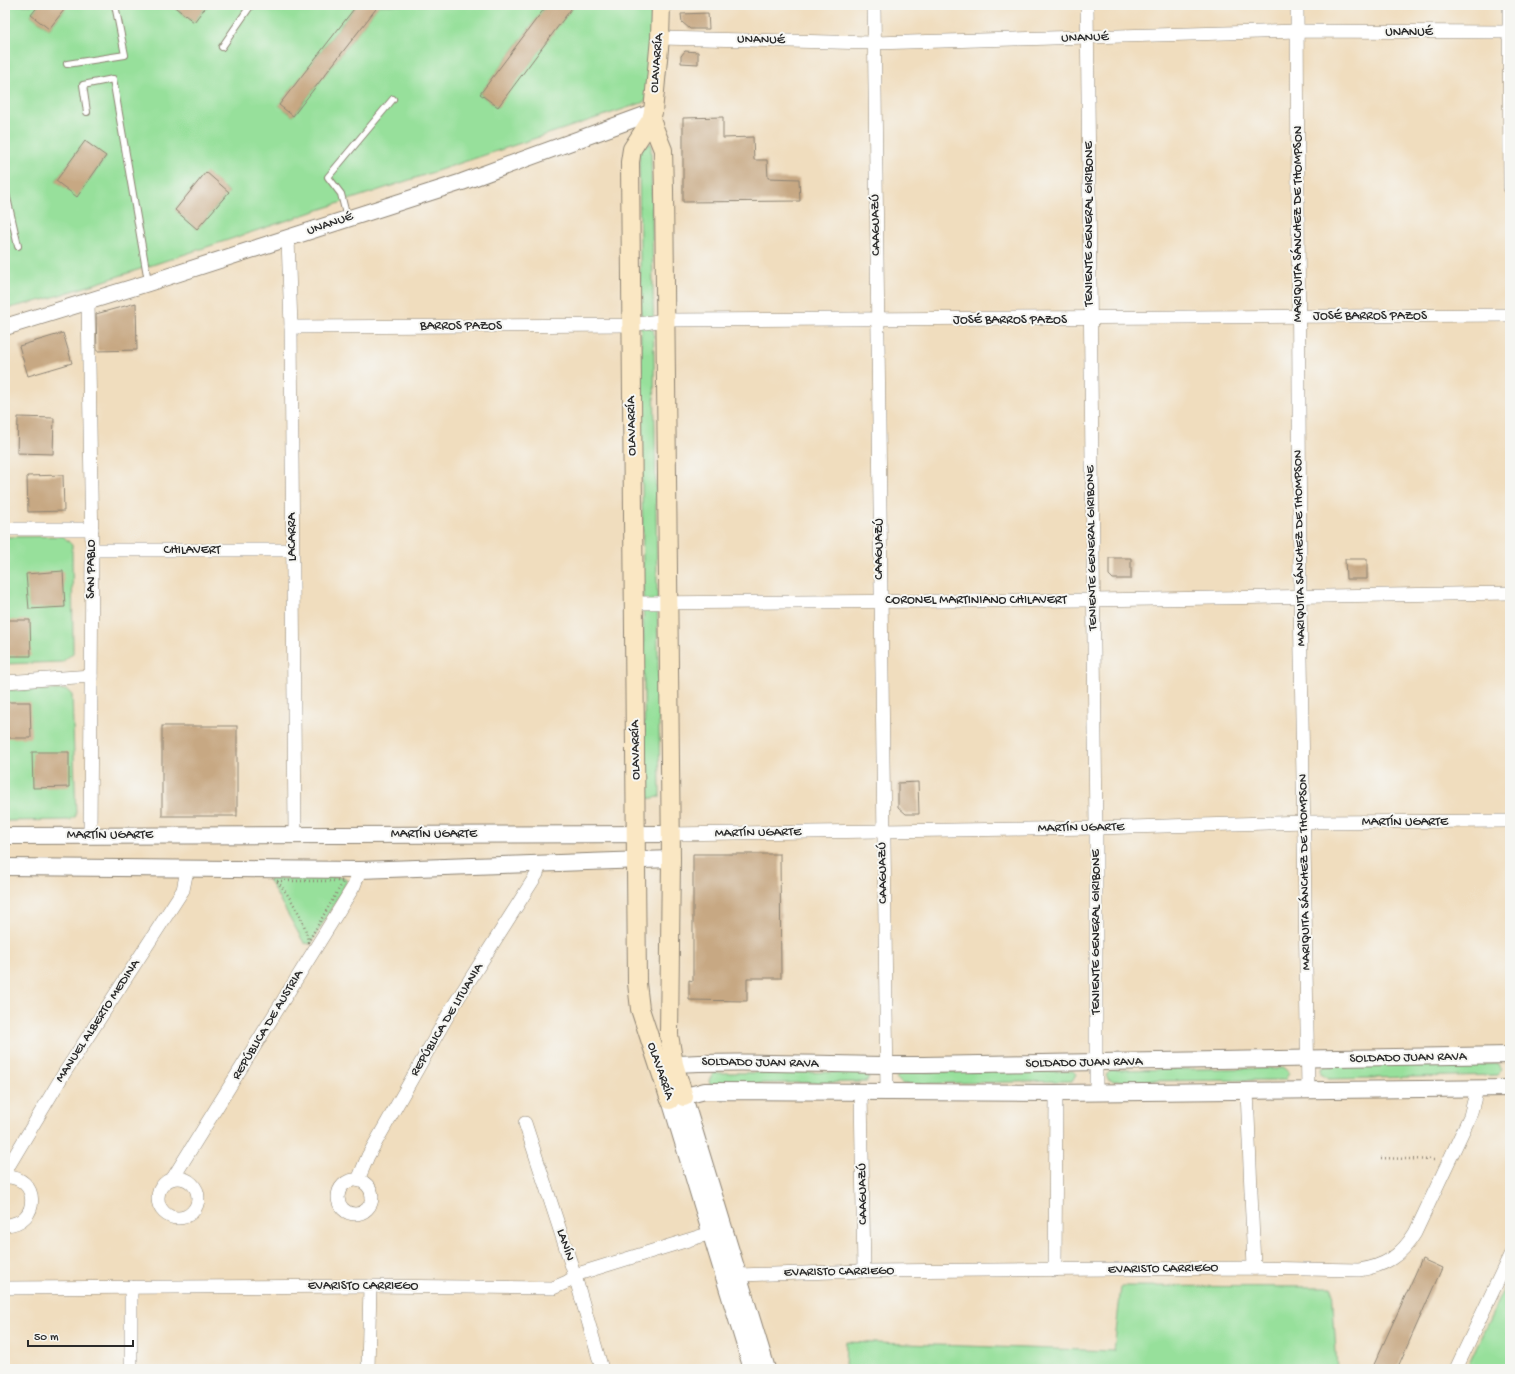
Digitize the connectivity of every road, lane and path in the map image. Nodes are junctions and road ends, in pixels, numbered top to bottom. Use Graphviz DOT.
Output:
graph roads {
  1 [pos="115,5"];
  2 [pos="251,5"];
  3 [pos="661,5"];
  4 [pos="874,5"];
  5 [pos="1087,5"];
  6 [pos="1297,5"];
  7 [pos="1509,5"];
  8 [pos="1298,31"];
  9 [pos="1510,32"];
  10 [pos="660,38"];
  11 [pos="1087,38"];
  12 [pos="874,43"];
  13 [pos="222,47"];
  14 [pos="67,64"];
  15 [pos="393,99"];
  16 [pos="88,112"];
  17 [pos="652,116"];
  18 [pos="1510,188"];
  19 [pos="5,189"];
  20 [pos="347,218"];
  21 [pos="288,238"];
  22 [pos="18,246"];
  23 [pos="148,283"];
  24 [pos="88,302"];
  25 [pos="1510,315"];
  26 [pos="1299,317"];
  27 [pos="1090,319"];
  28 [pos="665,320"];
  29 [pos="877,320"];
  30 [pos="631,325"];
  31 [pos="5,327"];
  32 [pos="291,327"];
  33 [pos="5,529"];
  34 [pos="92,529"];
  35 [pos="92,550"];
  36 [pos="292,550"];
  37 [pos="1510,593"];
  38 [pos="1300,595"];
  39 [pos="880,600"];
  40 [pos="1092,600"];
  41 [pos="668,602"];
  42 [pos="634,603"];
  43 [pos="91,676"];
  44 [pos="5,682"];
  45 [pos="1510,821"];
  46 [pos="1305,822"];
  47 [pos="1096,828"];
  48 [pos="882,831"];
  49 [pos="637,833"];
  50 [pos="670,834"];
  51 [pos="90,835"];
  52 [pos="295,835"];
  53 [pos="5,836"];
  54 [pos="671,859"];
  55 [pos="638,861"];
  56 [pos="540,864"];
  57 [pos="7,870"];
  58 [pos="187,870"];
  59 [pos="360,870"];
  60 [pos="277,881"];
  61 [pos="1510,1055"];
  62 [pos="1307,1060"];
  63 [pos="1096,1063"];
  64 [pos="666,1065"];
  65 [pos="886,1065"];
  66 [pos="1510,1088"];
  67 [pos="1477,1089"];
  68 [pos="1247,1090"];
  69 [pos="1308,1090"];
  70 [pos="1096,1091"];
  71 [pos="887,1092"];
  72 [pos="860,1093"];
  73 [pos="1056,1093"];
  74 [pos="677,1098"];
  75 [pos="525,1123"];
  76 [pos="1380,1158"];
  77 [pos="1449,1160"];
  78 [pos="5,1172"];
  79 [pos="5,1177"];
  80 [pos="173,1178"];
  81 [pos="358,1180"];
  82 [pos="5,1225"];
  83 [pos="711,1233"];
  84 [pos="1510,1255"];
  85 [pos="1254,1268"];
  86 [pos="1055,1270"];
  87 [pos="864,1271"];
  88 [pos="739,1275"];
  89 [pos="575,1276"];
  90 [pos="131,1286"];
  91 [pos="370,1286"];
  92 [pos="5,1288"];
  93 [pos="131,1369"];
  94 [pos="368,1369"];
  95 [pos="602,1369"];
  96 [pos="752,1369"];
  97 [pos="767,1369"];
  98 [pos="1456,1369"];
  1 -- 14 [label="lane"];
  2 -- 13 [label="lane"];
  3 -- 10 [label="main road, OLAVARRÍA"];
  4 -- 12 [label="street, CAAGUAZÚ"];
  5 -- 11 [label="street, TENIENTE GENERAL GIRIBONE"];
  6 -- 8 [label="street, MARIQUITA SÁNCHEZ DE THOMPSON"];
  7 -- 9 [label="street"];
  8 -- 9 [label="street, UNANUÉ"];
  8 -- 11 [label="street, UNANUÉ"];
  8 -- 26 [label="street, MARIQUITA SÁNCHEZ DE THOMPSON"];
  9 -- 18 [label="street"];
  10 -- 12 [label="street, UNANUÉ"];
  10 -- 17 [label="main road, OLAVARRÍA"];
  11 -- 12 [label="street, UNANUÉ"];
  11 -- 27 [label="street, TENIENTE GENERAL GIRIBONE"];
  12 -- 29 [label="street, CAAGUAZÚ"];
  15 -- 20 [label="lane"];
  16 -- 23 [label="lane"];
  17 -- 20 [label="street, UNANUÉ"];
  17 -- 28 [label="main road, OLAVARRÍA"];
  17 -- 30 [label="main road, OLAVARRÍA"];
  19 -- 22 [label="lane"];
  20 -- 21 [label="street, UNANUÉ"];
  21 -- 23 [label="street, UNANUÉ"];
  21 -- 32 [label="street, LACARRA"];
  23 -- 24 [label="street, UNANUÉ"];
  24 -- 31 [label="street, UNANUÉ"];
  24 -- 34 [label="street, SAN PABLO"];
  25 -- 26 [label="street, JOSÉ BARROS PAZOS"];
  26 -- 27 [label="street, JOSÉ BARROS PAZOS"];
  26 -- 38 [label="street, MARIQUITA SÁNCHEZ DE THOMPSON"];
  27 -- 29 [label="street, JOSÉ BARROS PAZOS"];
  27 -- 40 [label="street, TENIENTE GENERAL GIRIBONE"];
  28 -- 29 [label="street, JOSÉ BARROS PAZOS"];
  28 -- 30 [label="street, JOSÉ BARROS PAZOS"];
  28 -- 41 [label="main road, OLAVARRÍA"];
  29 -- 39 [label="street, CAAGUAZÚ"];
  30 -- 32 [label="street, BARROS PAZOS"];
  30 -- 42 [label="main road, OLAVARRÍA"];
  32 -- 36 [label="street, LACARRA"];
  33 -- 34 [label="street"];
  34 -- 35 [label="street, SAN PABLO"];
  35 -- 36 [label="street, CHILAVERT"];
  35 -- 43 [label="street, SAN PABLO"];
  36 -- 52 [label="street, LACARRA"];
  37 -- 38 [label="street, CORONEL MARTINIANO CHILAVERT"];
  38 -- 40 [label="street, CORONEL MARTINIANO CHILAVERT"];
  38 -- 46 [label="street, MARIQUITA SÁNCHEZ DE THOMPSON"];
  39 -- 40 [label="street, CORONEL MARTINIANO CHILAVERT"];
  39 -- 41 [label="street, CORONEL MARTINIANO CHILAVERT"];
  39 -- 48 [label="street, CAAGUAZÚ"];
  40 -- 47 [label="street, TENIENTE GENERAL GIRIBONE"];
  41 -- 42 [label="street, CORONEL MARTINIANO CHILAVERT"];
  41 -- 50 [label="main road, OLAVARRÍA"];
  42 -- 49 [label="main road, OLAVARRÍA"];
  43 -- 44 [label="street"];
  43 -- 51 [label="street, SAN PABLO"];
  45 -- 46 [label="street, MARTÍN UGARTE"];
  46 -- 47 [label="street, MARTÍN UGARTE"];
  46 -- 62 [label="street, MARIQUITA SÁNCHEZ DE THOMPSON"];
  47 -- 48 [label="street, MARTÍN UGARTE"];
  47 -- 63 [label="street, TENIENTE GENERAL GIRIBONE"];
  48 -- 50 [label="street, MARTÍN UGARTE"];
  48 -- 65 [label="street, CAAGUAZÚ"];
  49 -- 50 [label="street, MARTÍN UGARTE"];
  49 -- 52 [label="street, MARTÍN UGARTE"];
  49 -- 55 [label="main road, OLAVARRÍA"];
  50 -- 54 [label="main road, OLAVARRÍA"];
  51 -- 52 [label="street, MARTÍN UGARTE"];
  51 -- 53 [label="street, MARTÍN UGARTE"];
  54 -- 55 [label="street"];
  54 -- 64 [label="main road, OLAVARRÍA"];
  55 -- 56 [label="street"];
  55 -- 64 [label="main road, OLAVARRÍA"];
  56 -- 59 [label="street"];
  56 -- 81 [label="street, REPÚBLICA DE LITUANIA"];
  57 -- 58 [label="street"];
  58 -- 59 [label="street"];
  58 -- 78 [label="street, MANUEL ALBERTO MEDINA"];
  59 -- 80 [label="street, REPÚBLICA DE AUSTRIA"];
  60 -- 60 [label="path"];
  61 -- 62 [label="street, SOLDADO JUAN RAVA"];
  62 -- 63 [label="street, SOLDADO JUAN RAVA"];
  62 -- 69 [label="street, MARIQUITA SÁNCHEZ DE THOMPSON"];
  63 -- 65 [label="street, SOLDADO JUAN RAVA"];
  63 -- 70 [label="street, TENIENTE GENERAL GIRIBONE"];
  64 -- 65 [label="street, SOLDADO JUAN RAVA"];
  64 -- 74 [label="main road, OLAVARRÍA"];
  65 -- 71 [label="street, CAAGUAZÚ"];
  66 -- 67 [label="street"];
  67 -- 69 [label="street"];
  67 -- 77 [label="street, EVARISTO CARRIEGO"];
  68 -- 69 [label="street"];
  68 -- 70 [label="street"];
  68 -- 85 [label="street"];
  70 -- 73 [label="street"];
  71 -- 72 [label="street"];
  71 -- 73 [label="street"];
  72 -- 74 [label="street"];
  72 -- 87 [label="street, CAAGUAZÚ"];
  73 -- 86 [label="street"];
  74 -- 83 [label="street, OLAVARRÍA"];
  74 -- 88 [label="street, OLAVARRÍA"];
  75 -- 89 [label="street, LANÍN"];
  76 -- 77 [label="path"];
  77 -- 85 [label="street, EVARISTO CARRIEGO"];
  79 -- 82 [label="street"];
  83 -- 89 [label="street, EVARISTO CARRIEGO"];
  83 -- 96 [label="street, OLAVARRÍA"];
  84 -- 98 [label="street"];
  85 -- 86 [label="street, EVARISTO CARRIEGO"];
  86 -- 87 [label="street, EVARISTO CARRIEGO"];
  87 -- 88 [label="street, EVARISTO CARRIEGO"];
  88 -- 97 [label="street, OLAVARRÍA"];
  89 -- 91 [label="street, EVARISTO CARRIEGO"];
  89 -- 95 [label="street, LANÍN"];
  90 -- 91 [label="street, EVARISTO CARRIEGO"];
  90 -- 92 [label="street, EVARISTO CARRIEGO"];
  90 -- 93 [label="street"];
  91 -- 94 [label="street"];
}
